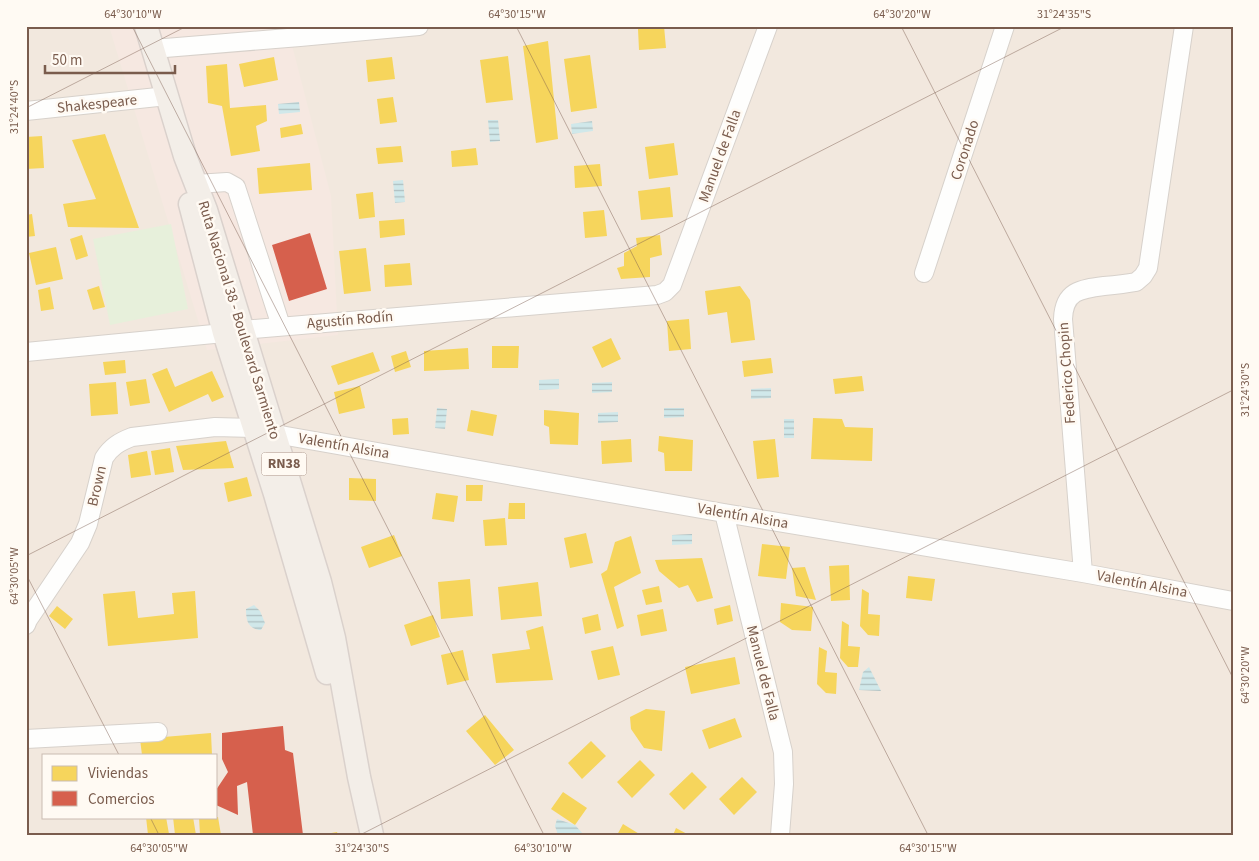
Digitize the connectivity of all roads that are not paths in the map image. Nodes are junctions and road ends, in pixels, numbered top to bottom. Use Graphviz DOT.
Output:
graph roads {
  1 [pos="146,26"];
  2 [pos="418,26"];
  3 [pos="768,26"];
  4 [pos="1005,26"];
  5 [pos="1184,26"];
  6 [pos="153,49"];
  7 [pos="167,96"];
  8 [pos="26,111"];
  9 [pos="185,156"];
  10 [pos="196,184"];
  11 [pos="924,273"];
  12 [pos="672,285"];
  13 [pos="282,326"];
  14 [pos="232,337"];
  15 [pos="26,352"];
  16 [pos="264,431"];
  17 [pos="724,513"];
  18 [pos="1083,572"];
  19 [pos="1233,601"];
  20 [pos="26,625"];
  21 [pos="158,732"];
  22 [pos="26,739"];
  23 [pos="359,777"];
  24 [pos="372,835"];
  25 [pos="780,835"];
  1 -- 6 [label="main road, Ruta Nacional 38 - Boulevard Sarmiento / RN38"];
  2 -- 6 [label="street"];
  3 -- 12 [label="street, Manuel de Falla"];
  4 -- 11 [label="street, Coronado"];
  5 -- 18 [label="street, Federico Chopin"];
  6 -- 7 [label="main road, Ruta Nacional 38 - Boulevard Sarmiento / RN38"];
  7 -- 8 [label="street, Shakespeare"];
  7 -- 9 [label="main road, Ruta Nacional 38 - Boulevard Sarmiento / RN38"];
  9 -- 10 [label="main road, Ruta Nacional 38 - Boulevard Sarmiento / RN38"];
  9 -- 14 [label="main road, Ruta Nacional 38 - Boulevard Sarmiento / RN38"];
  10 -- 13 [label="street"];
  10 -- 14 [label="main road, Ruta Nacional 38 - Boulevard Sarmiento / RN38"];
  12 -- 13 [label="street, Agustín Rodín"];
  13 -- 14 [label="street, Agustín Rodín"];
  14 -- 15 [label="street, Agustín Rodín"];
  14 -- 16 [label="main road, Ruta Nacional 38 - Boulevard Sarmiento / RN38"];
  16 -- 17 [label="street, Valentín Alsina"];
  16 -- 20 [label="street, Brown"];
  16 -- 23 [label="main road, Ruta Nacional 38 - Boulevard Sarmiento / RN38"];
  16 -- 23 [label="main road, Ruta Nacional 38 - Boulevard Sarmiento / RN38"];
  17 -- 18 [label="street, Valentín Alsina"];
  17 -- 25 [label="street, Manuel de Falla"];
  18 -- 19 [label="street, Valentín Alsina"];
  21 -- 22 [label="street"];
  23 -- 24 [label="main road, Ruta Nacional 38 - Boulevard Sarmiento / RN38"];
}
